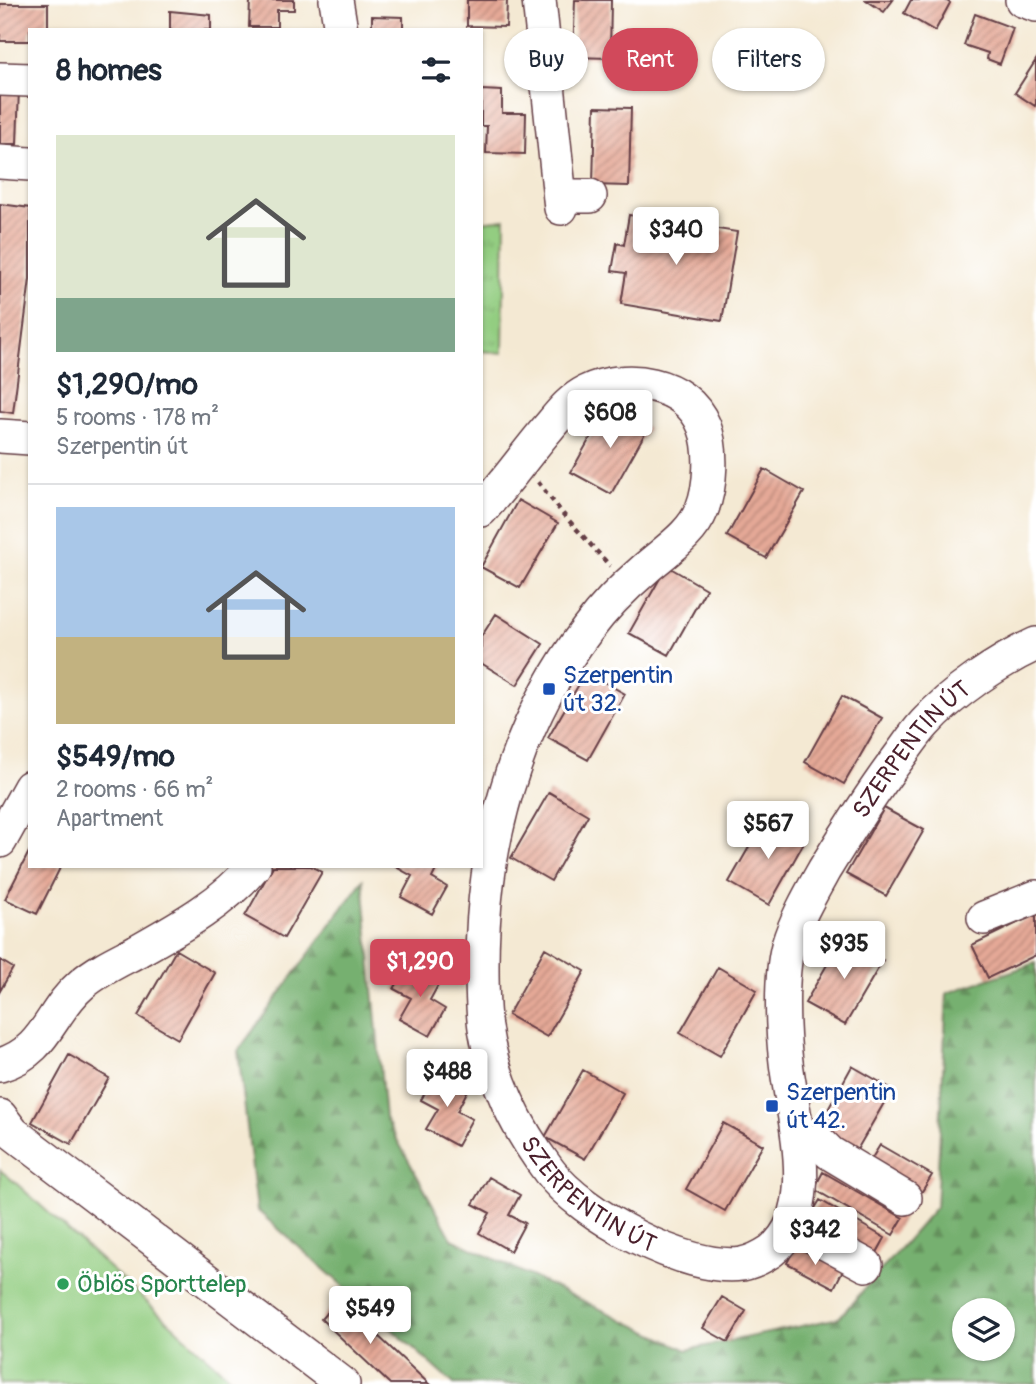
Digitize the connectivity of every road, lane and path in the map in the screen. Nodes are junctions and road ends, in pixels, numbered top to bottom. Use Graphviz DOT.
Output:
graph roads {
  1 [pos="336,0"];
  2 [pos="539,0"];
  3 [pos="1022,0"];
  4 [pos="1036,5"];
  5 [pos="341,28"];
  6 [pos="0,79"];
  7 [pos="28,80"];
  8 [pos="0,162"];
  9 [pos="28,164"];
  10 [pos="571,200"];
  11 [pos="0,436"];
  12 [pos="28,438"];
  13 [pos="521,460"];
  14 [pos="483,508"];
  15 [pos="626,585"];
  16 [pos="1036,644"];
  17 [pos="18,790"];
  18 [pos="0,841"];
  19 [pos="252,868"];
  20 [pos="1036,897"];
  21 [pos="984,918"];
  22 [pos="0,1065"];
  23 [pos="0,1116"];
  24 [pos="799,1145"];
  25 [pos="905,1199"];
  26 [pos="792,1225"];
  27 [pos="866,1265"];
  28 [pos="344,1384"];
  1 -- 5 [label="street"];
  2 -- 10 [label="street"];
  3 -- 4 [label="street"];
  6 -- 7 [label="street"];
  8 -- 9 [label="street"];
  11 -- 12 [label="street"];
  13 -- 14 [label="street, SZERPENTIN ÚT"];
  13 -- 15 [label="path"];
  13 -- 15 [label="street, SZERPENTIN ÚT"];
  15 -- 26 [label="street, SZERPENTIN ÚT"];
  16 -- 24 [label="street, SZERPENTIN ÚT"];
  17 -- 18 [label="street"];
  19 -- 22 [label="street"];
  20 -- 21 [label="street"];
  23 -- 28 [label="street"];
  24 -- 25 [label="street"];
  24 -- 26 [label="street, SZERPENTIN ÚT"];
  26 -- 27 [label="street"];
}
